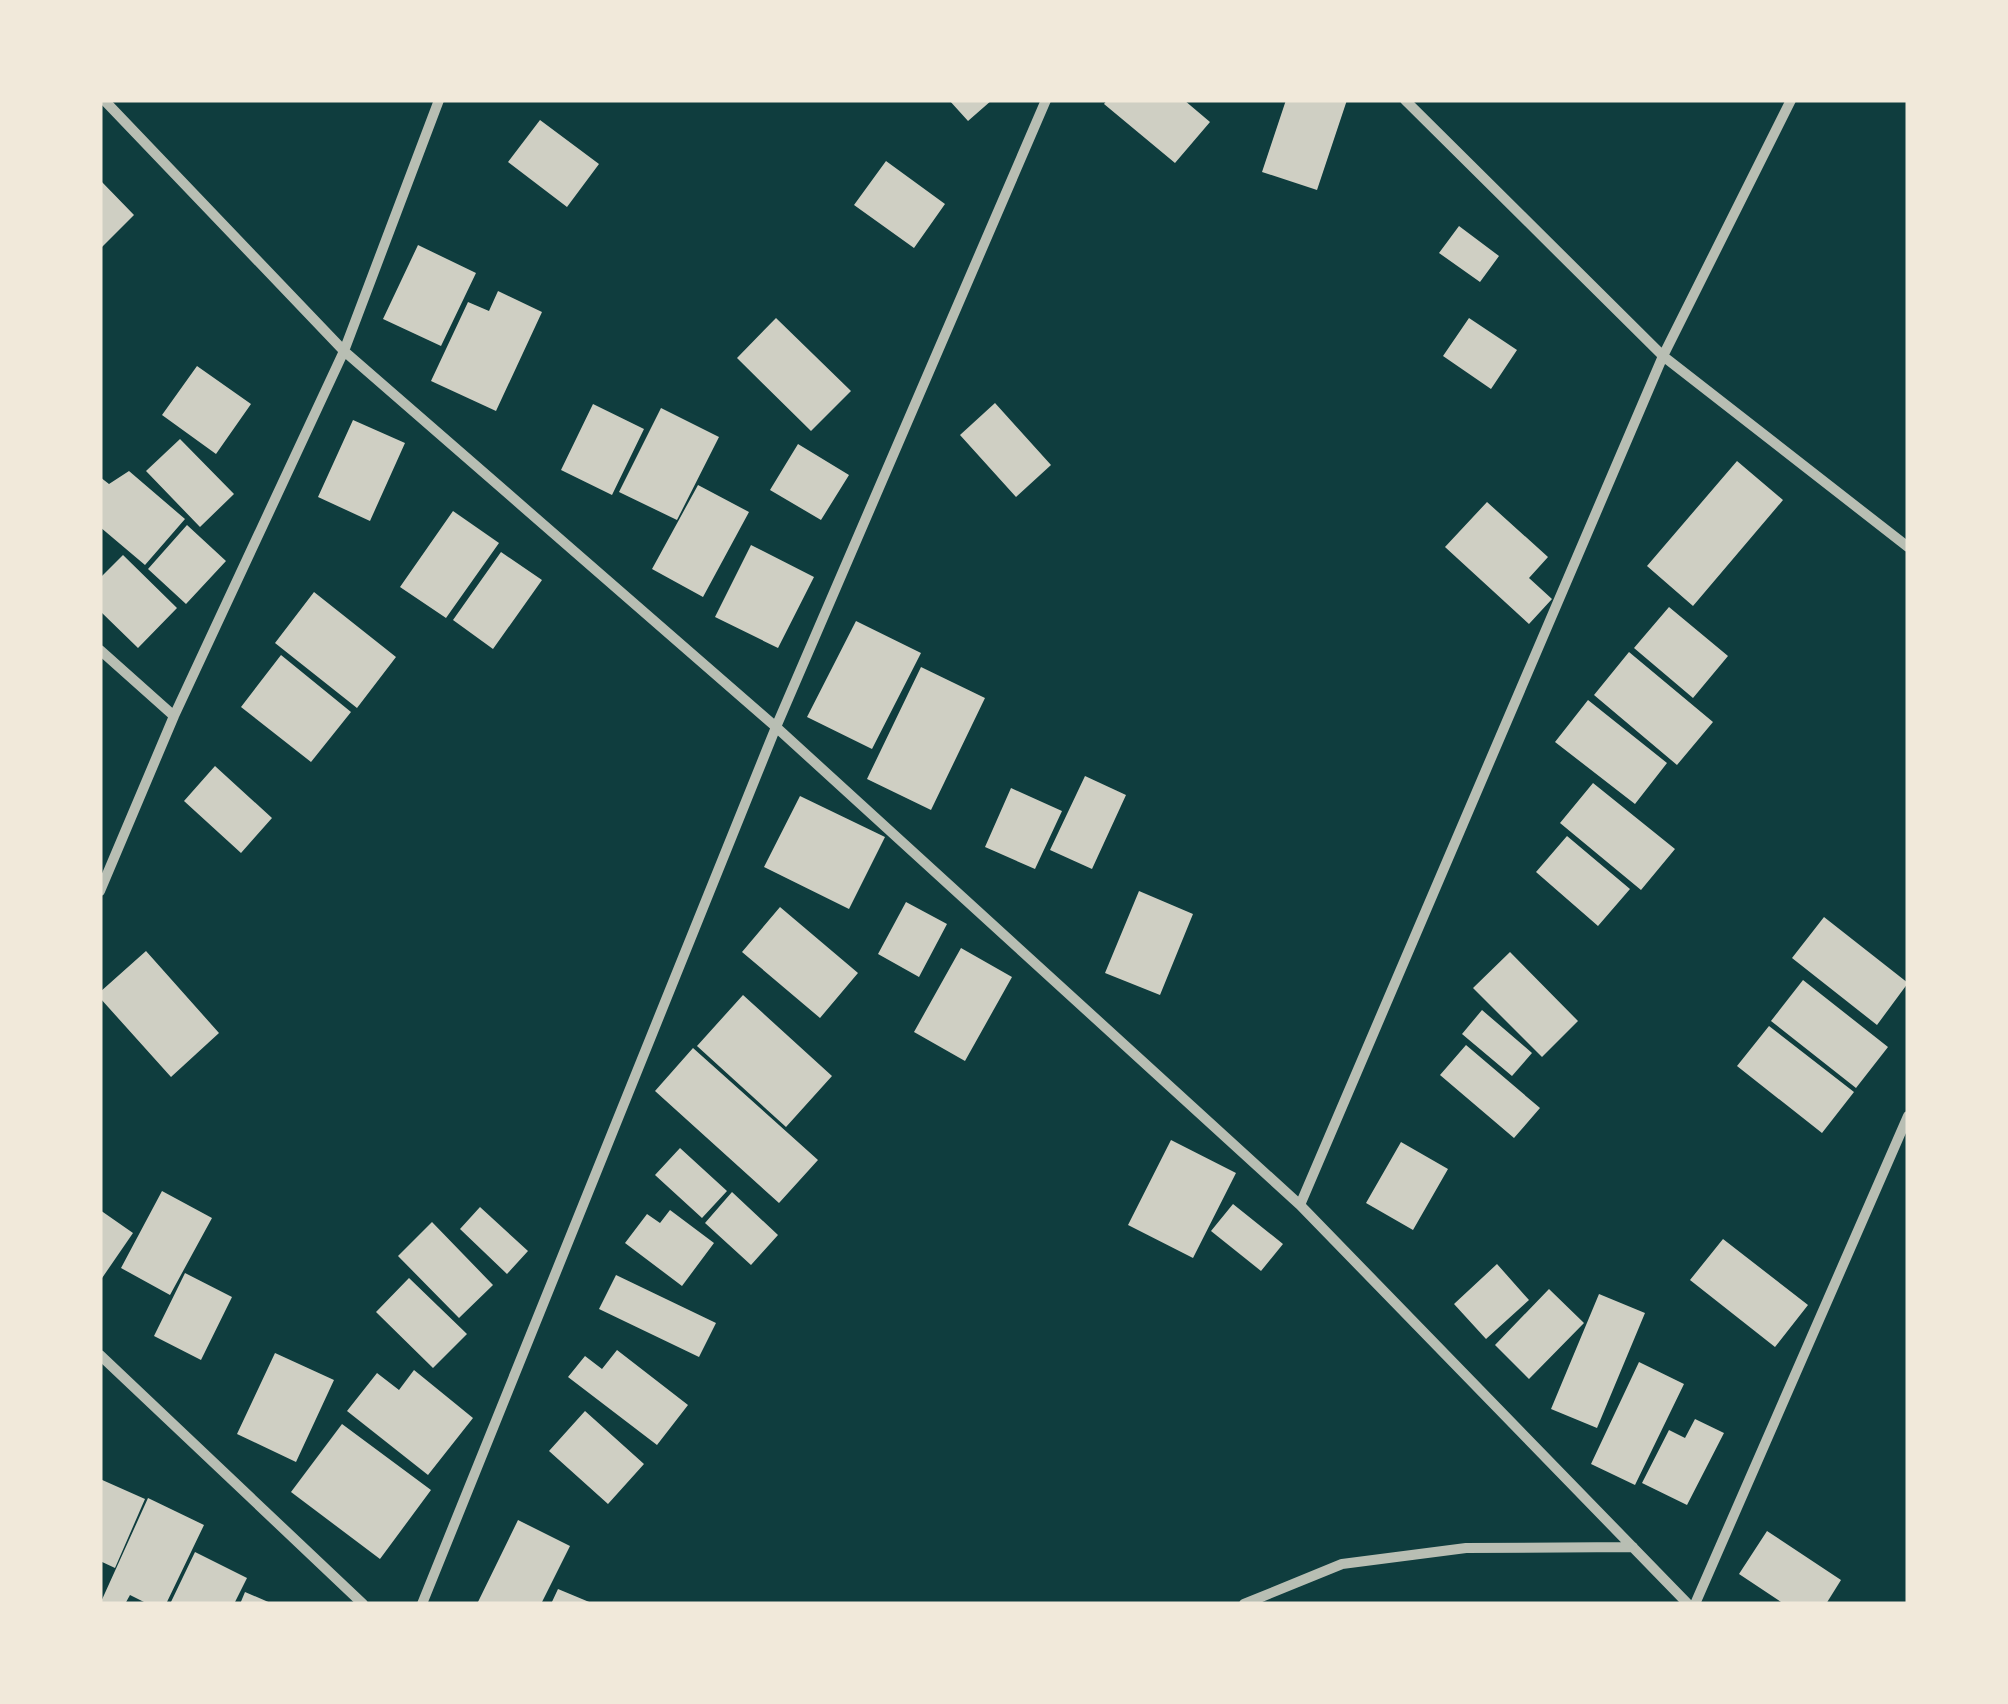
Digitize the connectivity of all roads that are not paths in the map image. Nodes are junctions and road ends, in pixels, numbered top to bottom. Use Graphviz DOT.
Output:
graph roads {
  1 [pos="104,100"];
  2 [pos="439,100"];
  3 [pos="1046,100"];
  4 [pos="1405,100"];
  5 [pos="1791,100"];
  6 [pos="344,351"];
  7 [pos="1664,356"];
  8 [pos="1908,547"];
  9 [pos="100,650"];
  10 [pos="174,716"];
  11 [pos="776,726"];
  12 [pos="100,890"];
  13 [pos="1908,1116"];
  14 [pos="1300,1205"];
  15 [pos="100,1355"];
  16 [pos="1634,1547"];
  17 [pos="363,1604"];
  18 [pos="422,1604"];
  19 [pos="1244,1604"];
  20 [pos="1692,1604"];
  1 -- 6 [label="street"];
  2 -- 6 [label="street"];
  3 -- 11 [label="street"];
  4 -- 7 [label="street"];
  5 -- 7 [label="street"];
  6 -- 10 [label="street"];
  6 -- 11 [label="street"];
  7 -- 8 [label="street"];
  7 -- 14 [label="street"];
  9 -- 10 [label="street"];
  10 -- 12 [label="street"];
  11 -- 14 [label="street"];
  11 -- 18 [label="street"];
  13 -- 20 [label="street"];
  14 -- 16 [label="street"];
  15 -- 17 [label="street"];
  16 -- 19 [label="street"];
  16 -- 20 [label="street"];
}
